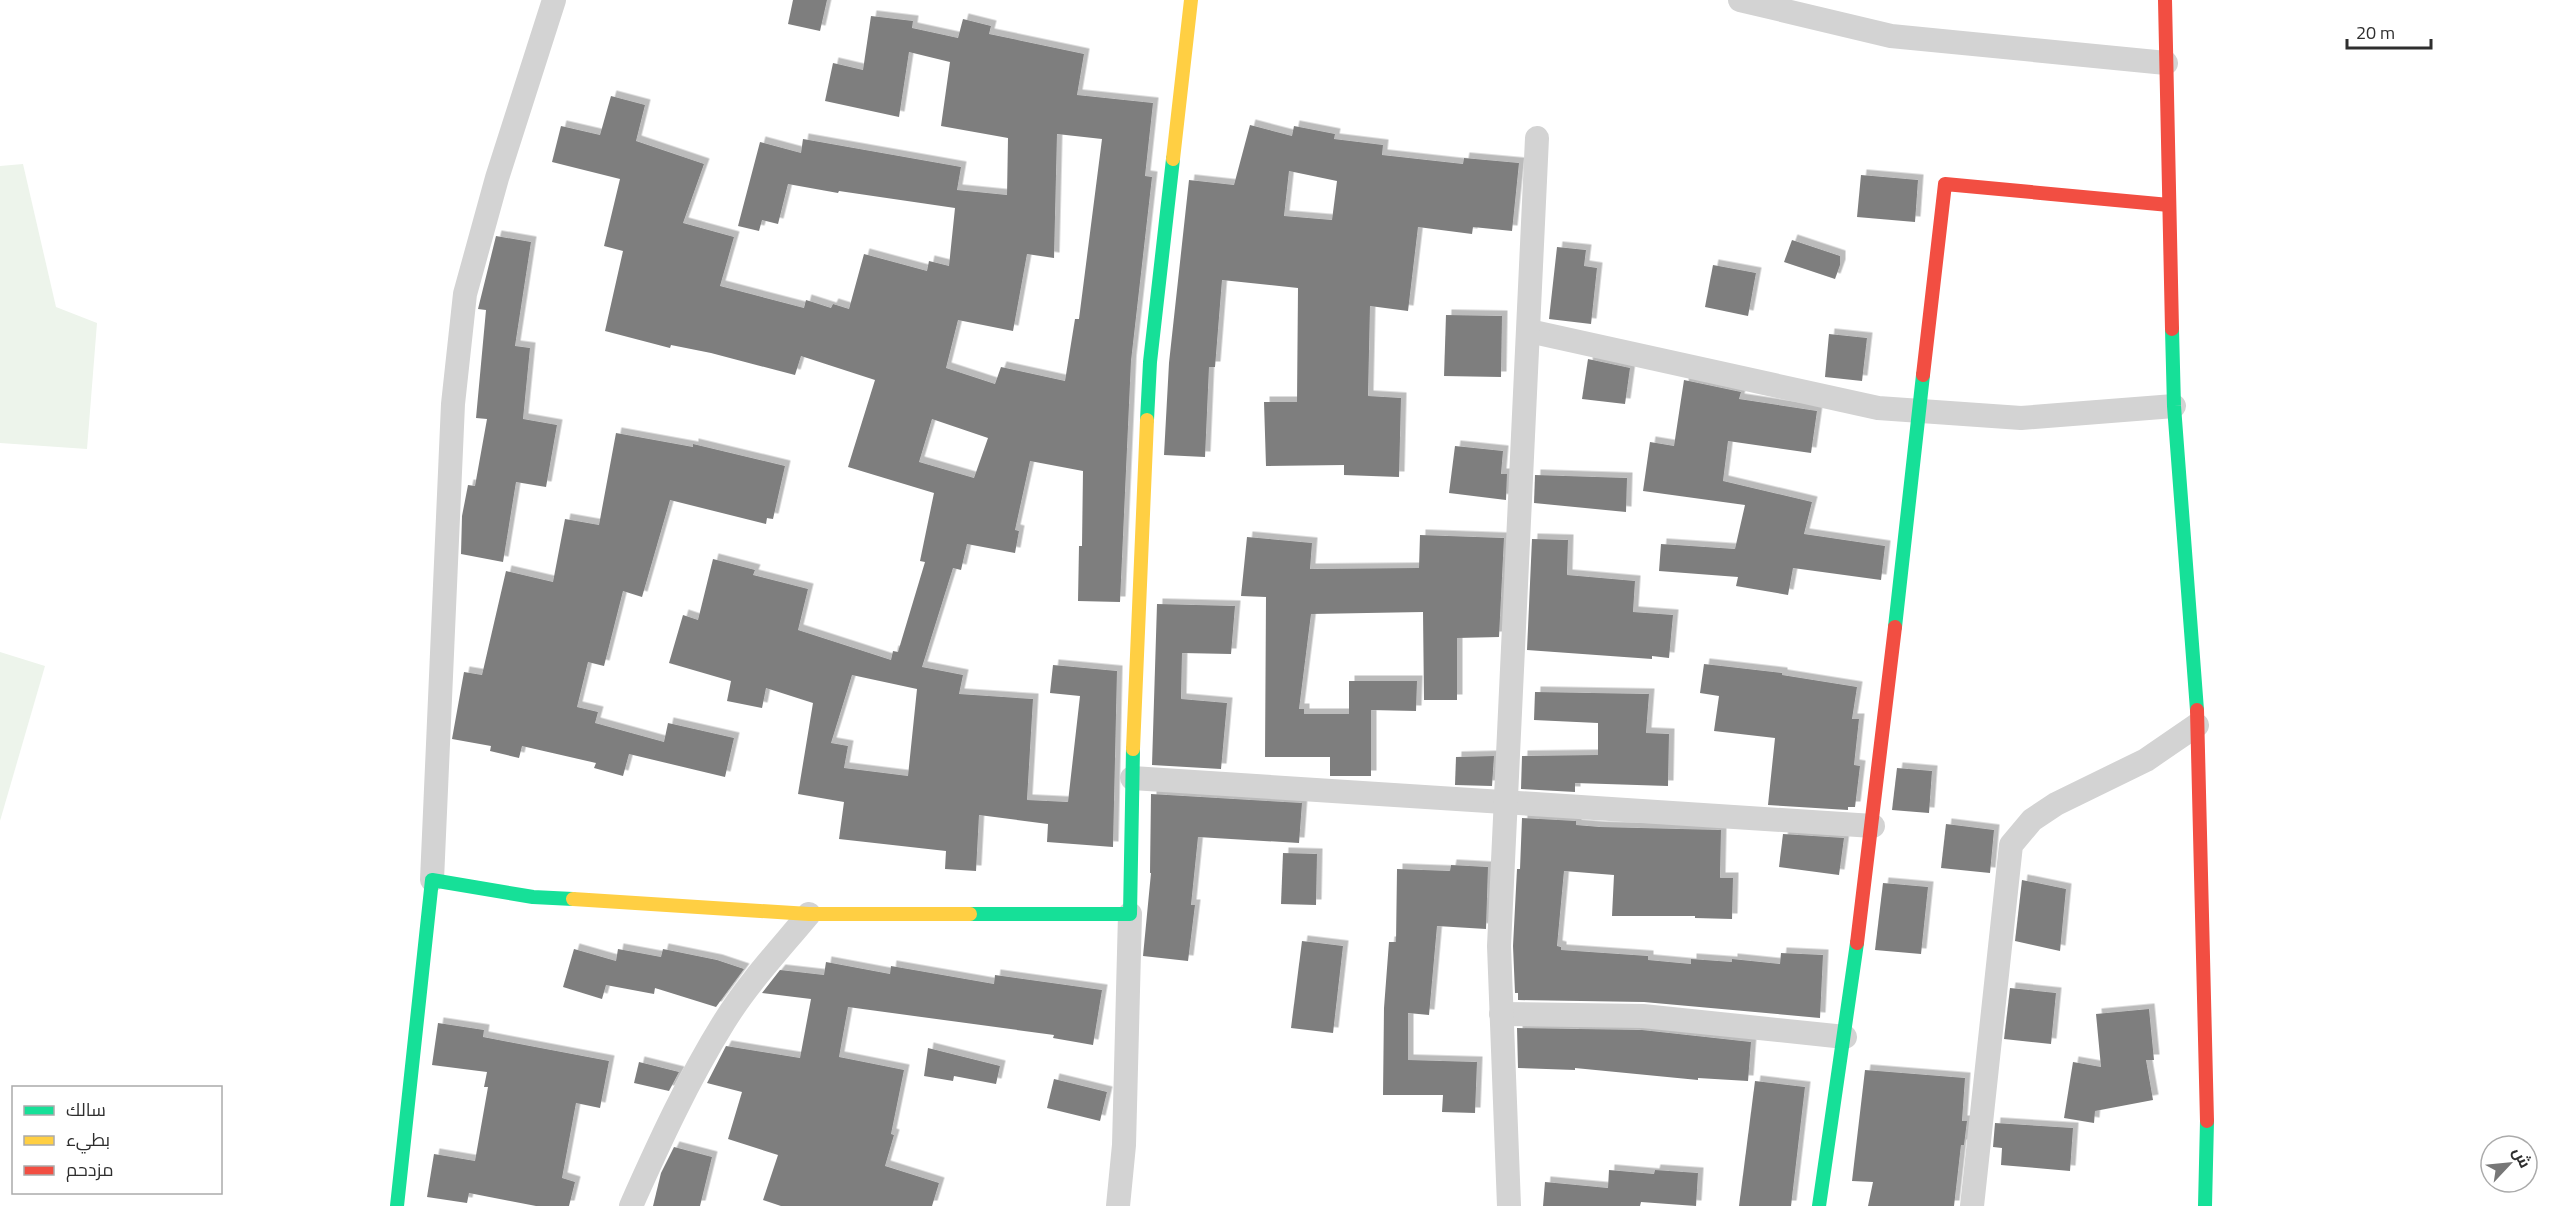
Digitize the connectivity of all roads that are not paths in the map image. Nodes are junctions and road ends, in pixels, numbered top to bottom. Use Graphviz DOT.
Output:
graph roads {
  1 [pos="554,0"];
  2 [pos="1191,0"];
  3 [pos="1740,0"];
  4 [pos="2165,0"];
  5 [pos="2166,63"];
  6 [pos="1538,138"];
  7 [pos="2169,205"];
  8 [pos="1529,331"];
  9 [pos="2174,406"];
  10 [pos="1919,410"];
  11 [pos="2197,725"];
  12 [pos="1132,778"];
  13 [pos="1504,802"];
  14 [pos="1873,826"];
  15 [pos="432,880"];
  16 [pos="809,914"];
  17 [pos="1130,914"];
  18 [pos="1501,1014"];
  19 [pos="1845,1037"];
  20 [pos="397,1206"];
  21 [pos="631,1206"];
  22 [pos="1118,1206"];
  23 [pos="1509,1206"];
  24 [pos="1819,1206"];
  25 [pos="1972,1206"];
  26 [pos="2205,1206"];
  1 -- 15 [label="street"];
  2 -- 12 [label="street"];
  3 -- 5 [label="street"];
  4 -- 5 [label="street"];
  5 -- 7 [label="street"];
  6 -- 8 [label="street"];
  7 -- 9 [label="street"];
  7 -- 10 [label="street"];
  8 -- 10 [label="street"];
  8 -- 13 [label="street"];
  9 -- 10 [label="street"];
  9 -- 11 [label="street"];
  10 -- 14 [label="street"];
  11 -- 25 [label="street"];
  11 -- 26 [label="street"];
  12 -- 13 [label="street"];
  12 -- 17 [label="street"];
  13 -- 14 [label="street"];
  13 -- 18 [label="street"];
  14 -- 19 [label="street"];
  15 -- 16 [label="street"];
  15 -- 20 [label="street"];
  16 -- 17 [label="street"];
  16 -- 21 [label="street"];
  17 -- 22 [label="street"];
  18 -- 19 [label="street"];
  18 -- 23 [label="street"];
  19 -- 24 [label="street"];
}
